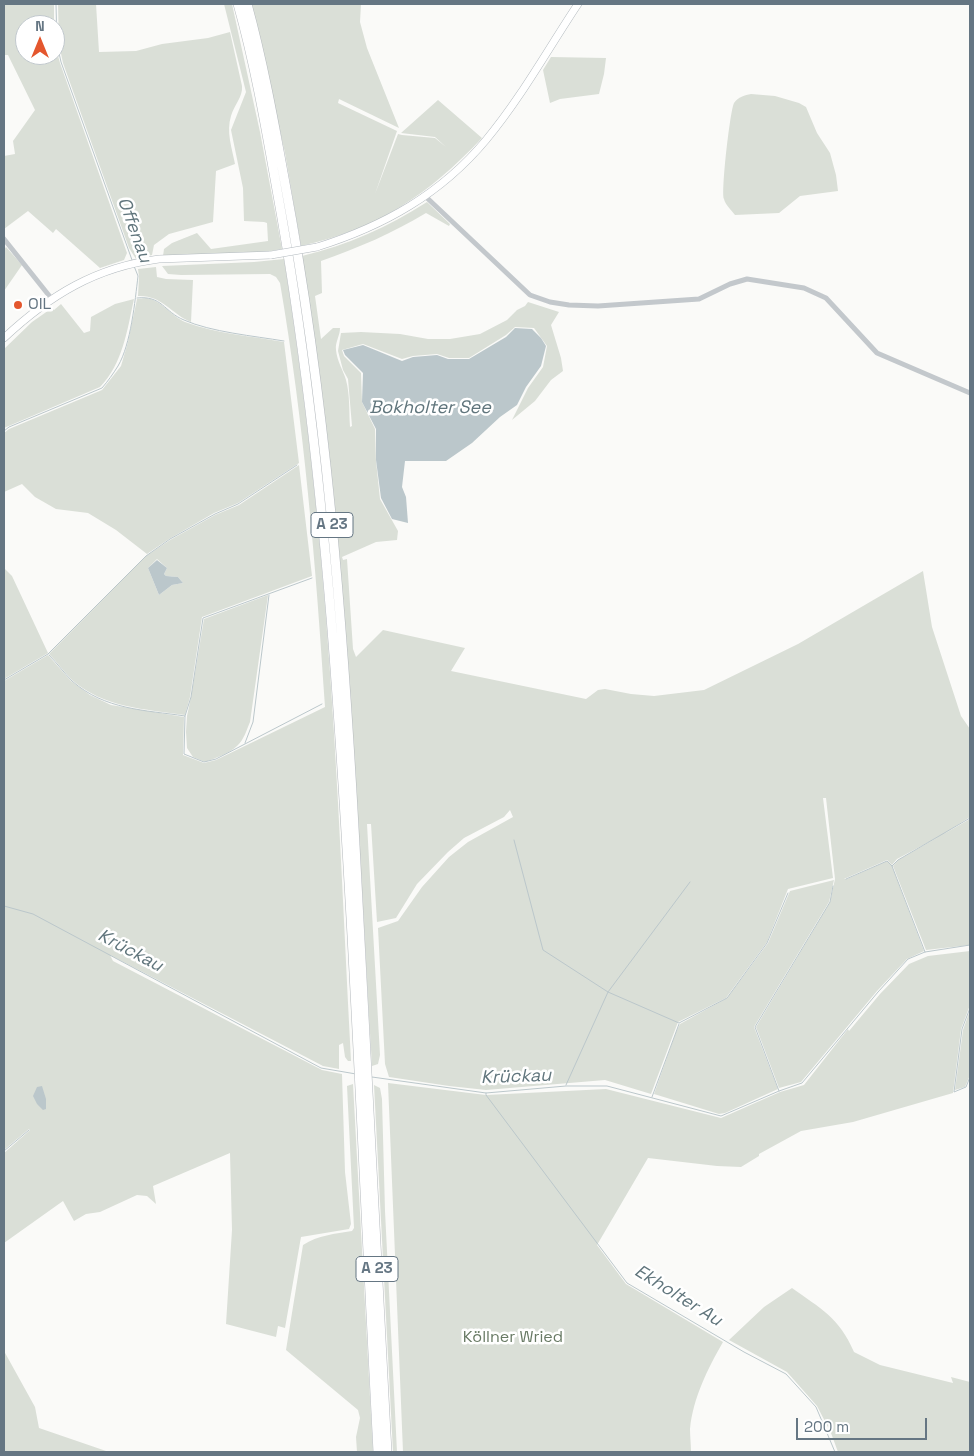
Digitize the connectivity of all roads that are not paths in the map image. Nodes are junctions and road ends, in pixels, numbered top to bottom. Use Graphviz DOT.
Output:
graph roads {
  1 [pos="238,4"];
  2 [pos="247,4"];
  3 [pos="578,4"];
  4 [pos="425,196"];
  5 [pos="4,240"];
  6 [pos="51,298"];
  7 [pos="4,337"];
  8 [pos="970,393"];
  9 [pos="362,1052"];
  10 [pos="378,1452"];
  11 [pos="386,1452"];
  1 -- 9 [label="highway, A 23"];
  2 -- 9 [label="highway, A 23"];
  3 -- 4 [label="main road"];
  4 -- 6 [label="main road, bridge"];
  4 -- 8 [label="street"];
  5 -- 6 [label="street"];
  6 -- 7 [label="main road"];
  9 -- 10 [label="highway, A 23"];
  9 -- 11 [label="highway, A 23"];
}
